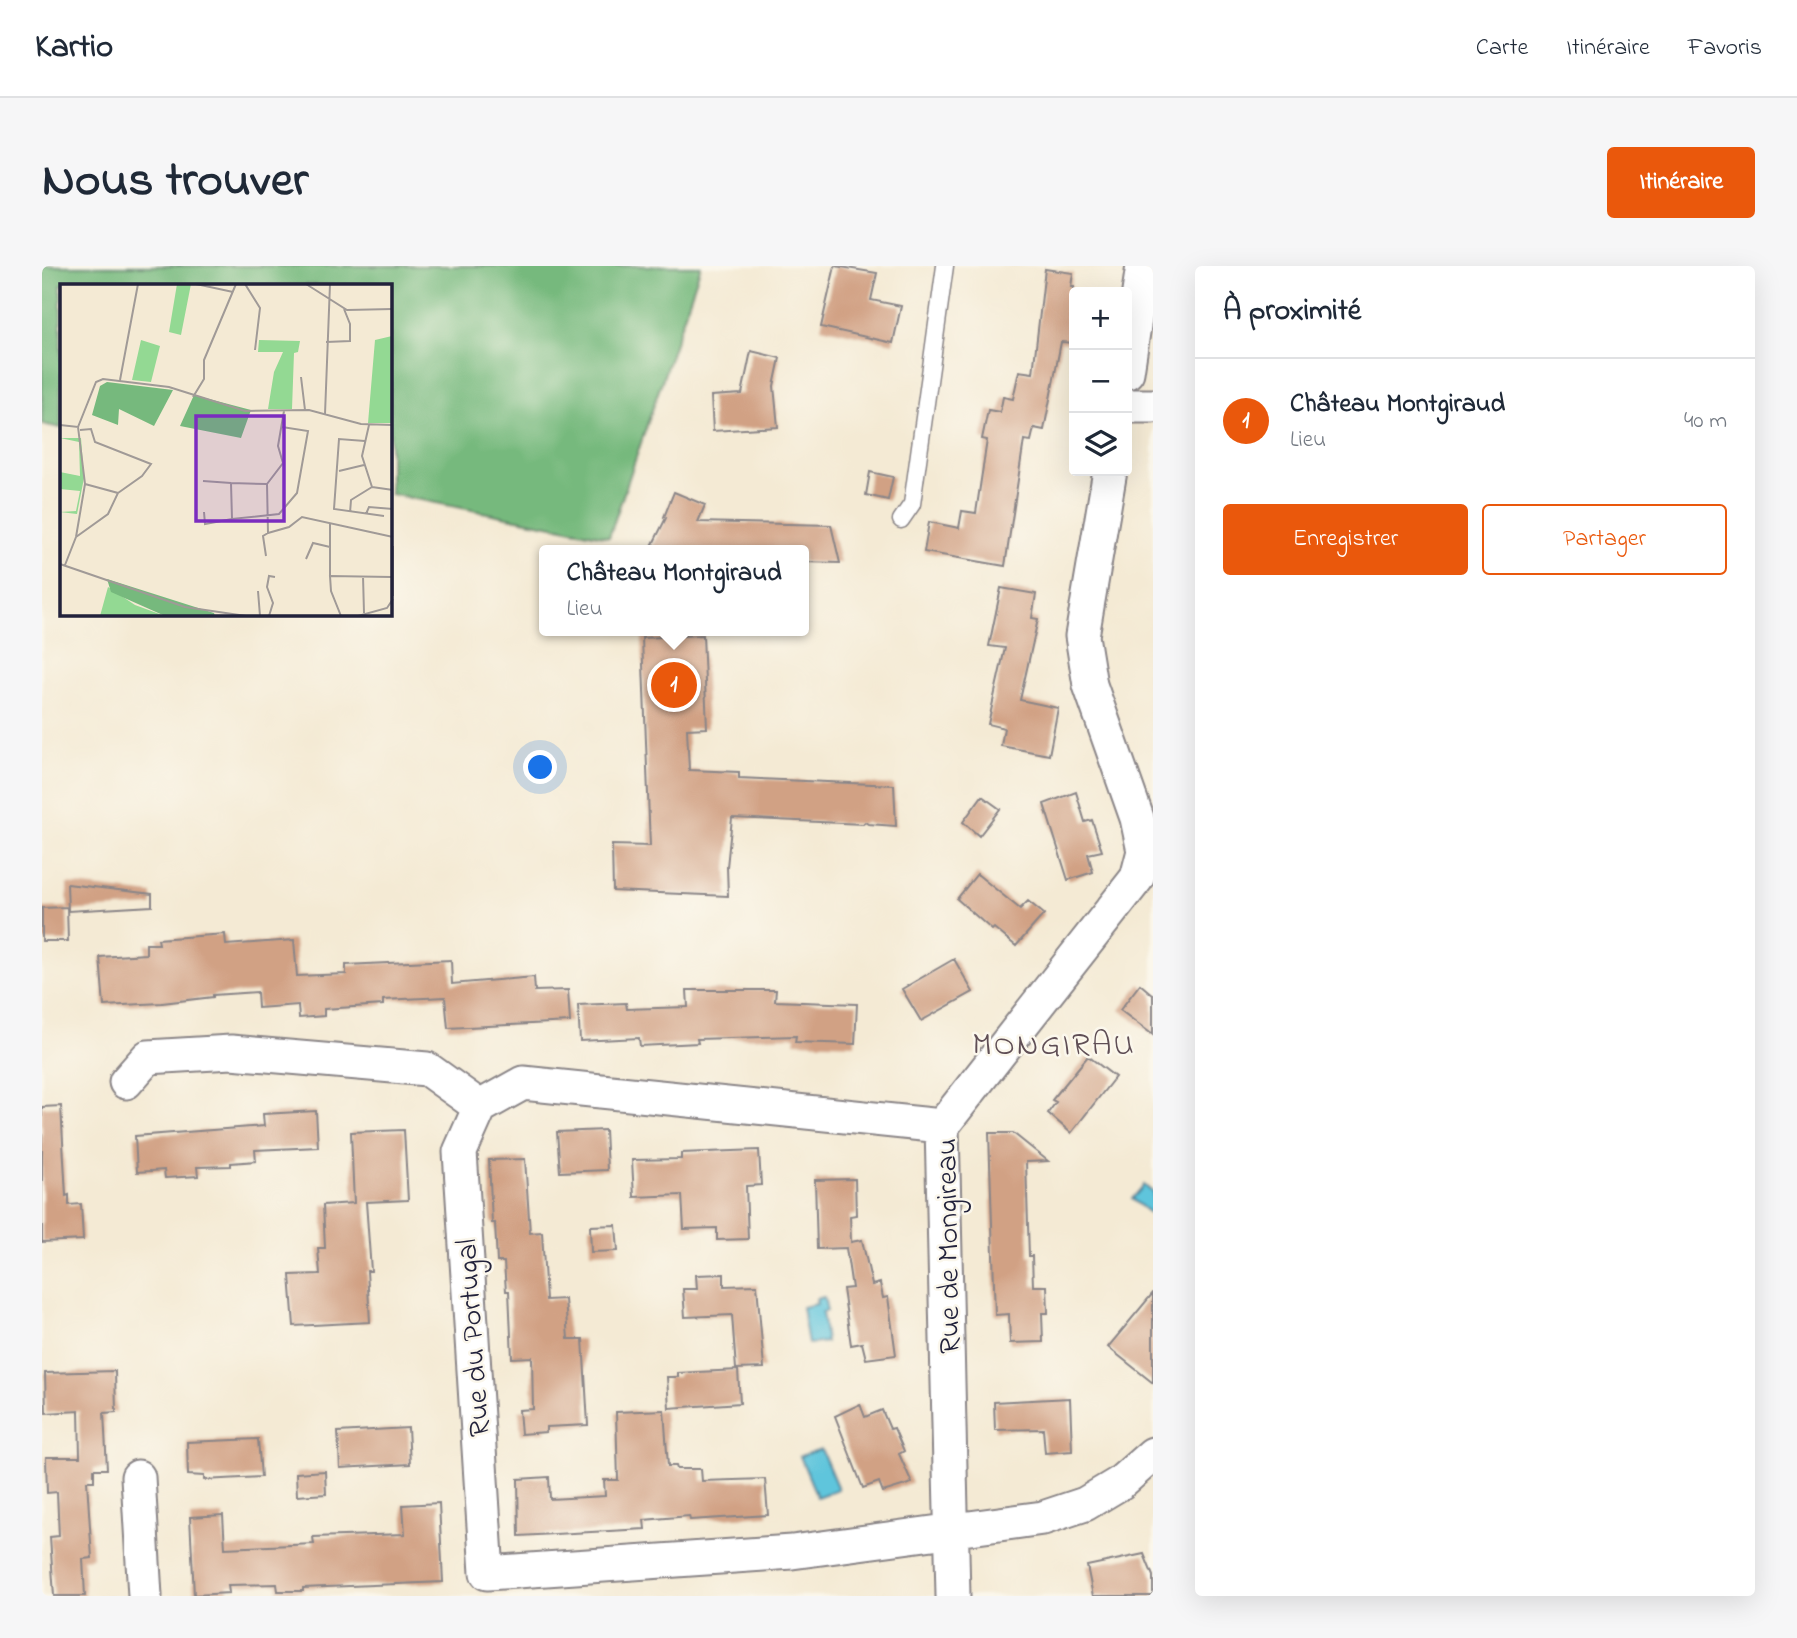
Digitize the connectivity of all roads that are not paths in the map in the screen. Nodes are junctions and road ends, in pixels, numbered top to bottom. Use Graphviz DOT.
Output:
graph roads {
  1 [pos="945,266"];
  2 [pos="1143,266"];
  3 [pos="1130,350"];
  4 [pos="1132,406"];
  5 [pos="1153,406"];
  6 [pos="1109,476"];
  7 [pos="901,520"];
  8 [pos="126,1082"];
  9 [pos="480,1107"];
  10 [pos="942,1126"];
  11 [pos="1153,1454"];
  12 [pos="138,1477"];
  13 [pos="952,1530"];
  14 [pos="484,1585"];
  15 [pos="145,1596"];
  16 [pos="953,1596"];
  1 -- 7 [label="lane"];
  2 -- 3 [label="street"];
  4 -- 5 [label="street"];
  6 -- 10 [label="street, Rue de Mongireau"];
  8 -- 9 [label="street"];
  9 -- 10 [label="street"];
  9 -- 14 [label="street, Rue du Portugal"];
  10 -- 13 [label="street, Rue de Mongireau"];
  11 -- 13 [label="street, Rue du Portugal"];
  12 -- 15 [label="street"];
  13 -- 14 [label="street, Rue du Portugal"];
  13 -- 16 [label="street, Rue de Mongireau"];
}
